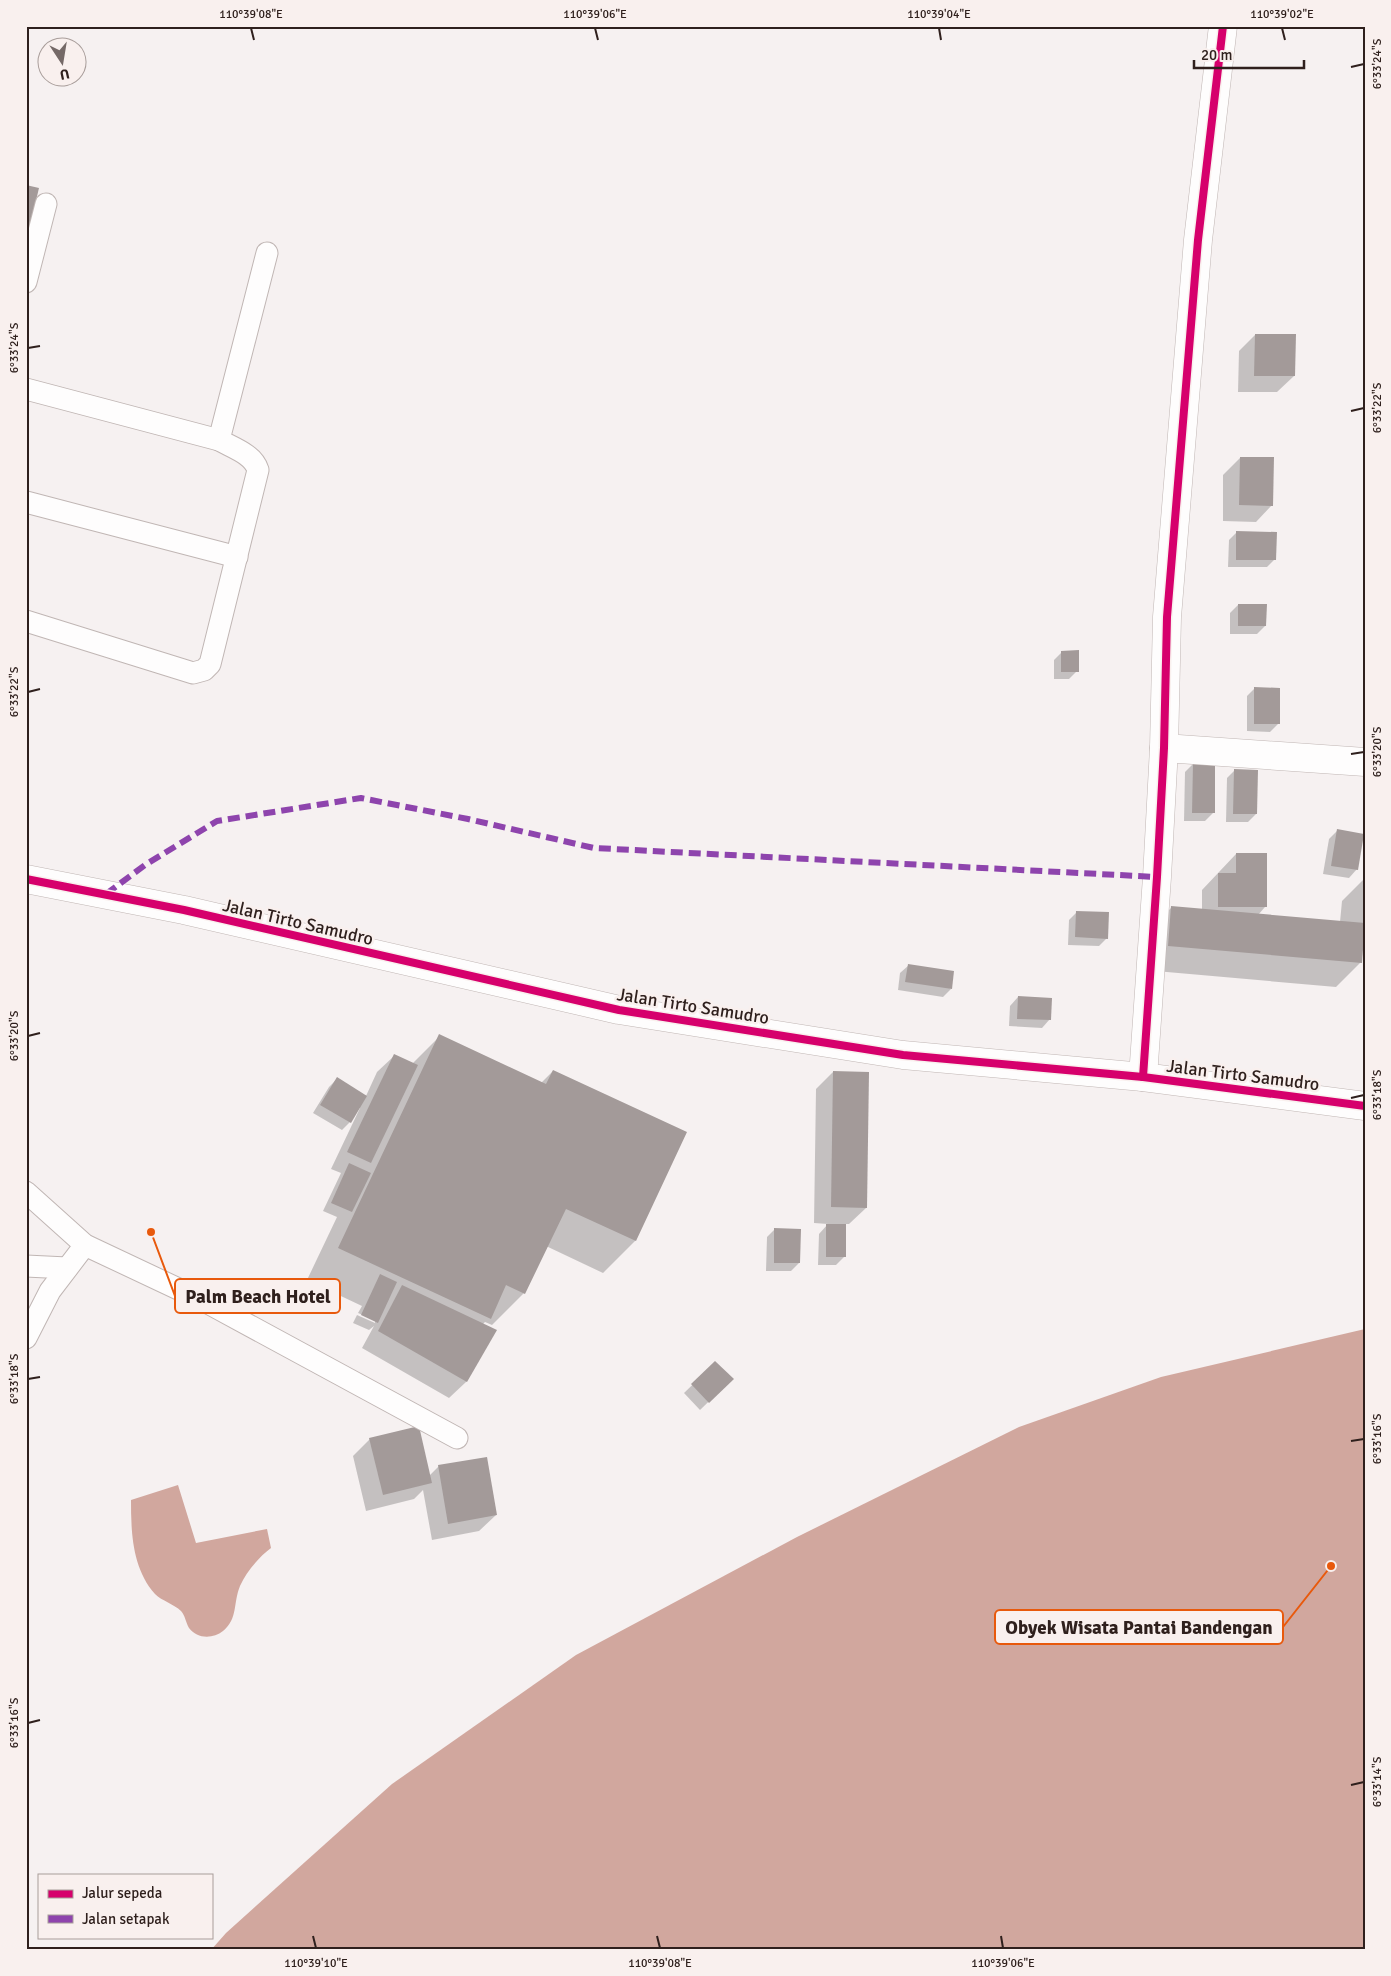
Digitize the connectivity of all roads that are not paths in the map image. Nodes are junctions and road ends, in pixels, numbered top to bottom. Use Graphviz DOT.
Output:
graph roads {
  1 [pos="1223,26"];
  2 [pos="46,204"];
  3 [pos="267,253"];
  4 [pos="26,282"];
  5 [pos="26,389"];
  6 [pos="219,440"];
  7 [pos="26,502"];
  8 [pos="237,557"];
  9 [pos="26,621"];
  10 [pos="1164,748"];
  11 [pos="1365,762"];
  12 [pos="26,879"];
  13 [pos="1143,1077"];
  14 [pos="1365,1106"];
  15 [pos="26,1192"];
  16 [pos="85,1245"];
  17 [pos="26,1266"];
  18 [pos="67,1268"];
  19 [pos="26,1338"];
  20 [pos="457,1438"];
  1 -- 10 [label="street"];
  2 -- 4 [label="lane"];
  3 -- 6 [label="lane"];
  5 -- 6 [label="lane"];
  6 -- 8 [label="lane"];
  7 -- 8 [label="lane"];
  8 -- 9 [label="lane"];
  10 -- 11 [label="street"];
  10 -- 13 [label="street"];
  12 -- 13 [label="street, Jalan Tirto Samudro"];
  13 -- 14 [label="street, Jalan Tirto Samudro"];
  15 -- 16 [label="lane"];
  16 -- 18 [label="lane"];
  16 -- 20 [label="lane"];
  17 -- 18 [label="lane"];
  18 -- 19 [label="lane"];
}
